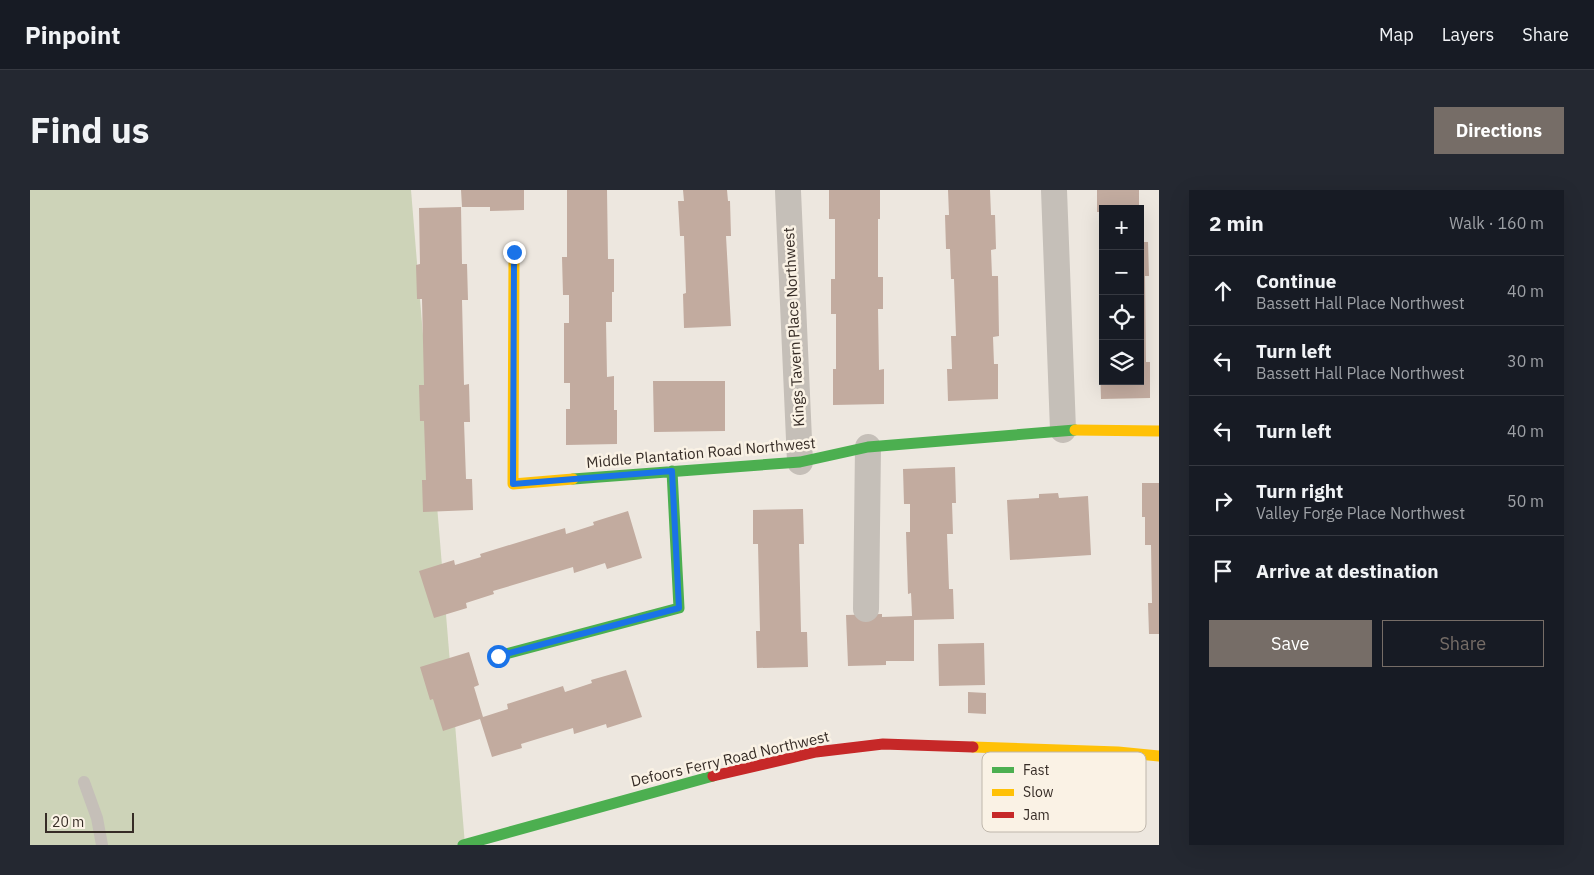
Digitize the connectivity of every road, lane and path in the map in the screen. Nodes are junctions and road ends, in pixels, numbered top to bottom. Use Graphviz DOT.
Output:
graph roads {
  1 [pos="1054,190"];
  2 [pos="788,191"];
  3 [pos="514,252"];
  4 [pos="1063,430"];
  5 [pos="1159,431"];
  6 [pos="868,447"];
  7 [pos="800,462"];
  8 [pos="672,471"];
  9 [pos="866,609"];
  10 [pos="498,656"];
  11 [pos="1118,752"];
  12 [pos="1146,755"];
  13 [pos="1159,756"];
  14 [pos="84,782"];
  15 [pos="102,845"];
  16 [pos="463,845"];
  1 -- 4 [label="street"];
  2 -- 7 [label="street, Kings Tavern Place Northwest"];
  3 -- 8 [label="street, Middle Plantation Road Northwest"];
  4 -- 5 [label="street, Middle Plantation Road Northwest"];
  4 -- 6 [label="street, Middle Plantation Road Northwest"];
  6 -- 7 [label="street, Middle Plantation Road Northwest"];
  6 -- 9 [label="street"];
  7 -- 8 [label="street, Middle Plantation Road Northwest"];
  8 -- 10 [label="street"];
  11 -- 16 [label="street, Defoors Ferry Road Northwest"];
  12 -- 13 [label="street, Defoors Ferry Road Northwest"];
  14 -- 15 [label="lane"];
}
